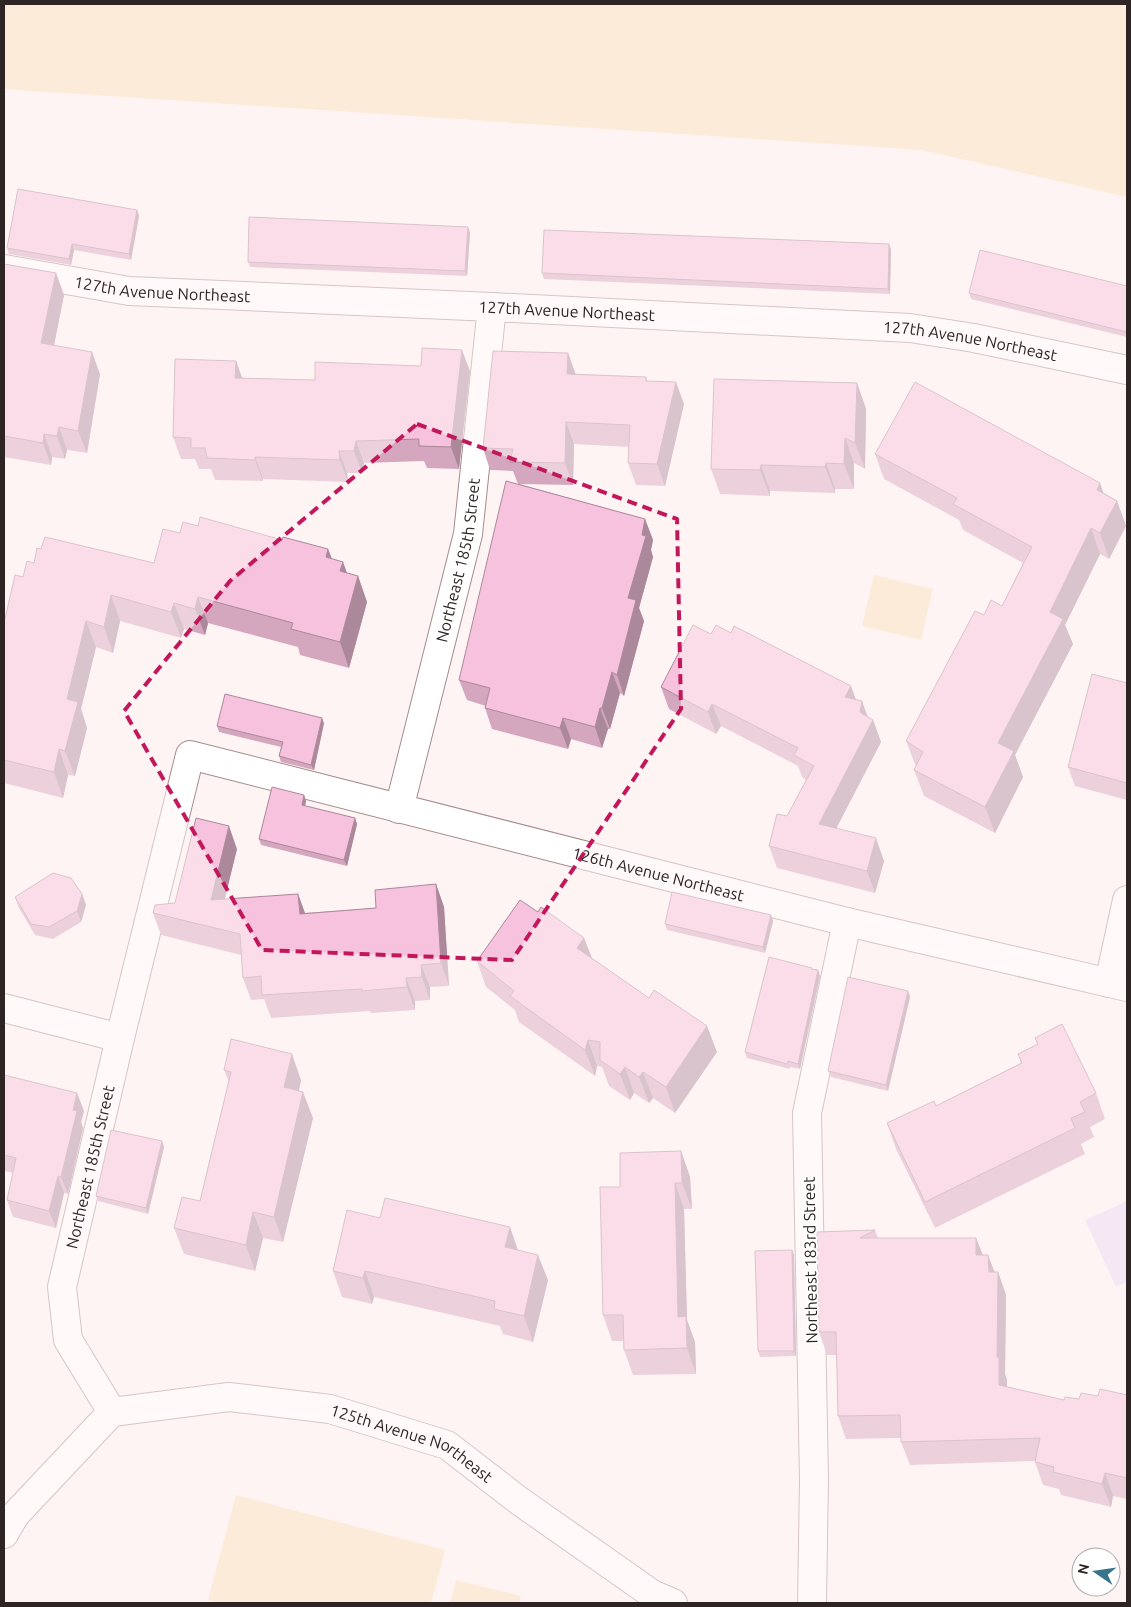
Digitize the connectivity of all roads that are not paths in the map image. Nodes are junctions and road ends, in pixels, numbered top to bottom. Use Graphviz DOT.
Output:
graph roads {
  1 [pos="4,268"];
  2 [pos="492,307"];
  3 [pos="1127,370"];
  4 [pos="190,756"];
  5 [pos="399,809"];
  6 [pos="1127,900"];
  7 [pos="847,922"];
  8 [pos="1118,985"];
  9 [pos="4,1008"];
  10 [pos="120,1038"];
  11 [pos="112,1412"];
  12 [pos="4,1534"];
  13 [pos="673,1603"];
  14 [pos="812,1603"];
  1 -- 2 [label="street, 127th Avenue Northeast"];
  2 -- 3 [label="street, 127th Avenue Northeast"];
  2 -- 5 [label="street, Northeast 185th Street"];
  4 -- 5 [label="street, 126th Avenue Northeast"];
  4 -- 10 [label="street, Northeast 185th Street"];
  5 -- 7 [label="street, 126th Avenue Northeast"];
  6 -- 8 [label="street"];
  7 -- 8 [label="street, 126th Avenue Northeast"];
  7 -- 14 [label="street, Northeast 183rd Street"];
  9 -- 10 [label="street"];
  10 -- 11 [label="street, Northeast 185th Street"];
  11 -- 12 [label="street"];
  11 -- 13 [label="street, 125th Avenue Northeast"];
}
